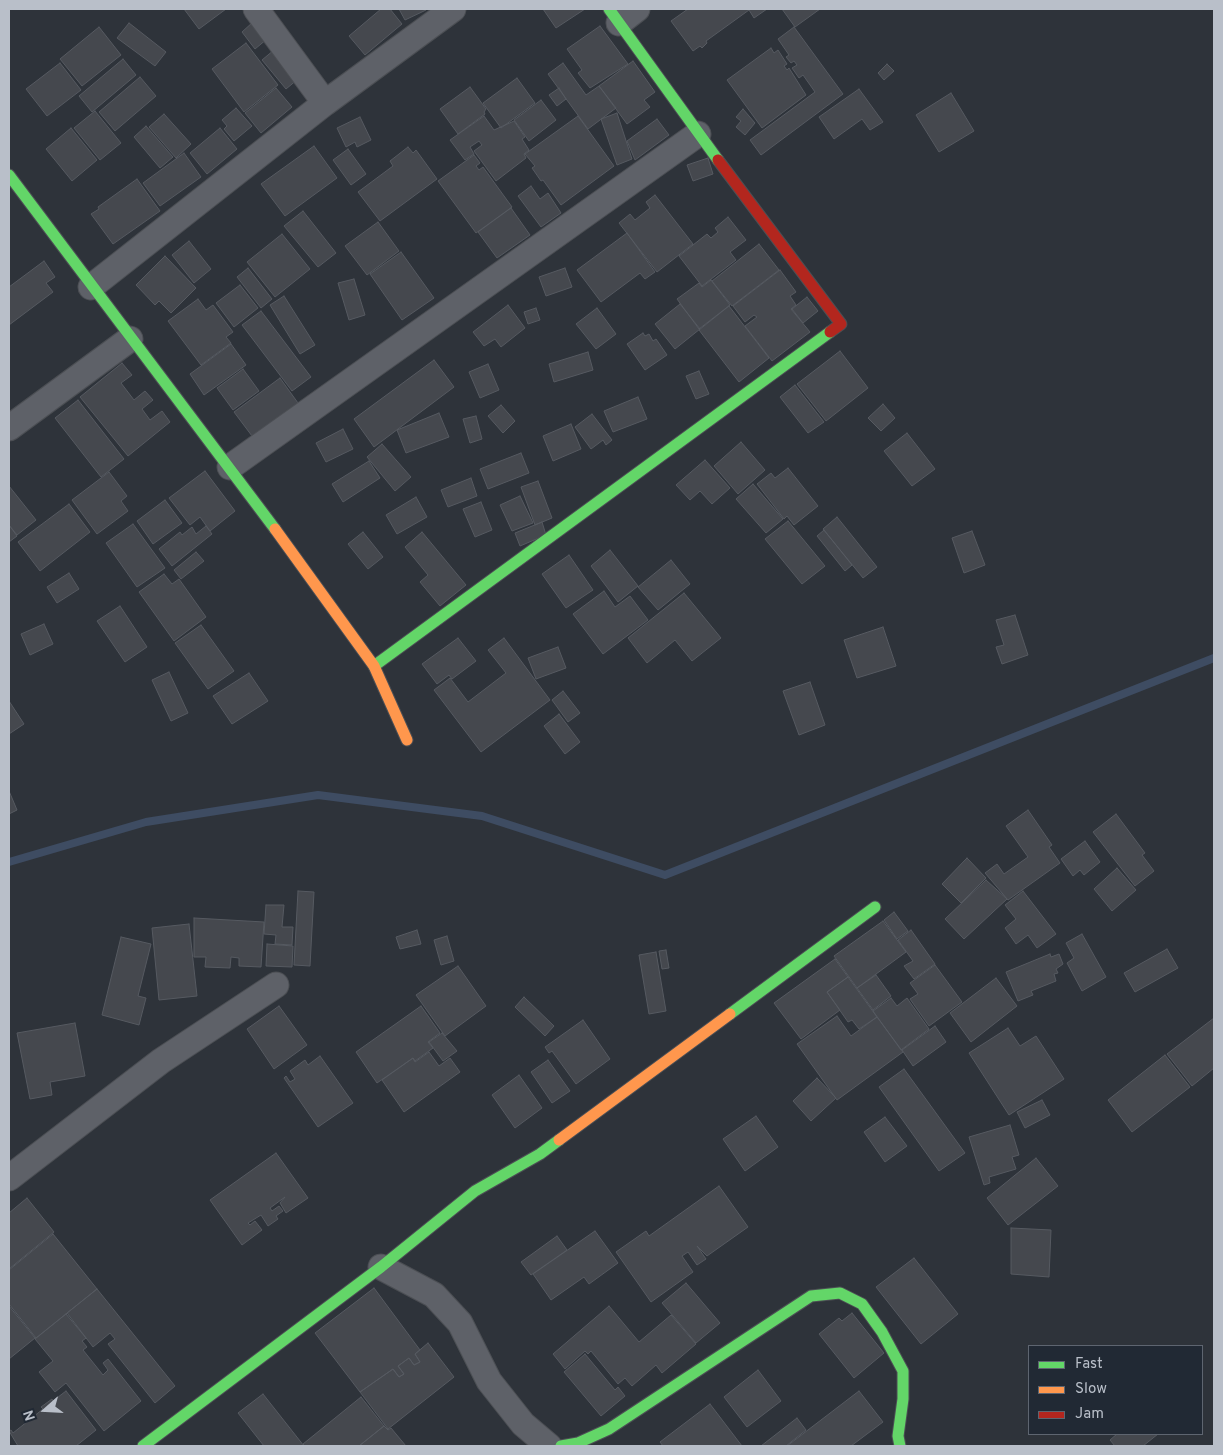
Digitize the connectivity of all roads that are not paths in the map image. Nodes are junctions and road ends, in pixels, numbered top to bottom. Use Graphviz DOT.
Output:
graph roads {
  1 [pos="256,9"];
  2 [pos="453,9"];
  3 [pos="622,13"];
  4 [pos="325,103"];
  5 [pos="698,134"];
  6 [pos="9,175"];
  7 [pos="91,288"];
  8 [pos="130,339"];
  9 [pos="9,428"];
  10 [pos="230,466"];
  11 [pos="374,666"];
  12 [pos="407,740"];
  13 [pos="875,907"];
  14 [pos="276,985"];
  15 [pos="9,1178"];
  16 [pos="381,1267"];
  17 [pos="143,1446"];
  18 [pos="549,1446"];
  19 [pos="562,1446"];
  20 [pos="900,1446"];
  1 -- 4 [label="street"];
  2 -- 4 [label="street"];
  3 -- 5 [label="street"];
  4 -- 7 [label="street"];
  5 -- 10 [label="street"];
  5 -- 11 [label="street"];
  6 -- 7 [label="street"];
  7 -- 8 [label="street"];
  8 -- 9 [label="street"];
  8 -- 10 [label="street"];
  10 -- 11 [label="street"];
  11 -- 12 [label="street"];
  13 -- 16 [label="street"];
  14 -- 15 [label="street"];
  16 -- 17 [label="street"];
  16 -- 18 [label="street"];
  19 -- 20 [label="street"];
}
